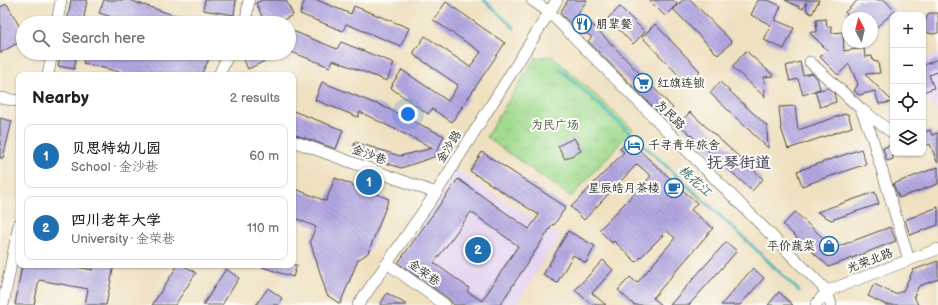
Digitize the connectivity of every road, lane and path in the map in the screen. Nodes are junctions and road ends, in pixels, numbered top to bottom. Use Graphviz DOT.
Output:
graph roads {
  1 [pos="61,0"];
  2 [pos="249,0"];
  3 [pos="532,0"];
  4 [pos="557,0"];
  5 [pos="549,12"];
  6 [pos="58,16"];
  7 [pos="246,16"];
  8 [pos="51,60"];
  9 [pos="226,60"];
  10 [pos="810,62"];
  11 [pos="49,72"];
  12 [pos="220,72"];
  13 [pos="0,98"];
  14 [pos="16,101"];
  15 [pos="861,109"];
  16 [pos="890,131"];
  17 [pos="296,142"];
  18 [pos="436,192"];
  19 [pos="16,237"];
  20 [pos="938,249"];
  21 [pos="909,260"];
  22 [pos="387,263"];
  23 [pos="827,292"];
  24 [pos="3,294"];
  25 [pos="3,305"];
  26 [pos="358,305"];
  27 [pos="445,305"];
  28 [pos="816,305"];
  29 [pos="831,305"];
  1 -- 6 [label="street"];
  2 -- 7 [label="street"];
  3 -- 5 [label="street, 为民路"];
  4 -- 5 [label="street, 金沙路"];
  5 -- 18 [label="street, 金沙路"];
  5 -- 23 [label="street, 为民路"];
  8 -- 11 [label="street"];
  9 -- 12 [label="street"];
  10 -- 15 [label="street"];
  13 -- 14 [label="street"];
  15 -- 16 [label="street"];
  15 -- 21 [label="street"];
  17 -- 18 [label="street, 金沙巷"];
  18 -- 22 [label="street, 金沙路"];
  19 -- 24 [label="street"];
  20 -- 21 [label="street, 光荣北路"];
  21 -- 23 [label="street, 光荣北路"];
  22 -- 26 [label="street, 金沙路"];
  22 -- 27 [label="street, 金荣巷"];
  23 -- 28 [label="street, 光荣北路"];
  23 -- 29 [label="street, 为民路"];
  24 -- 25 [label="street"];
}
